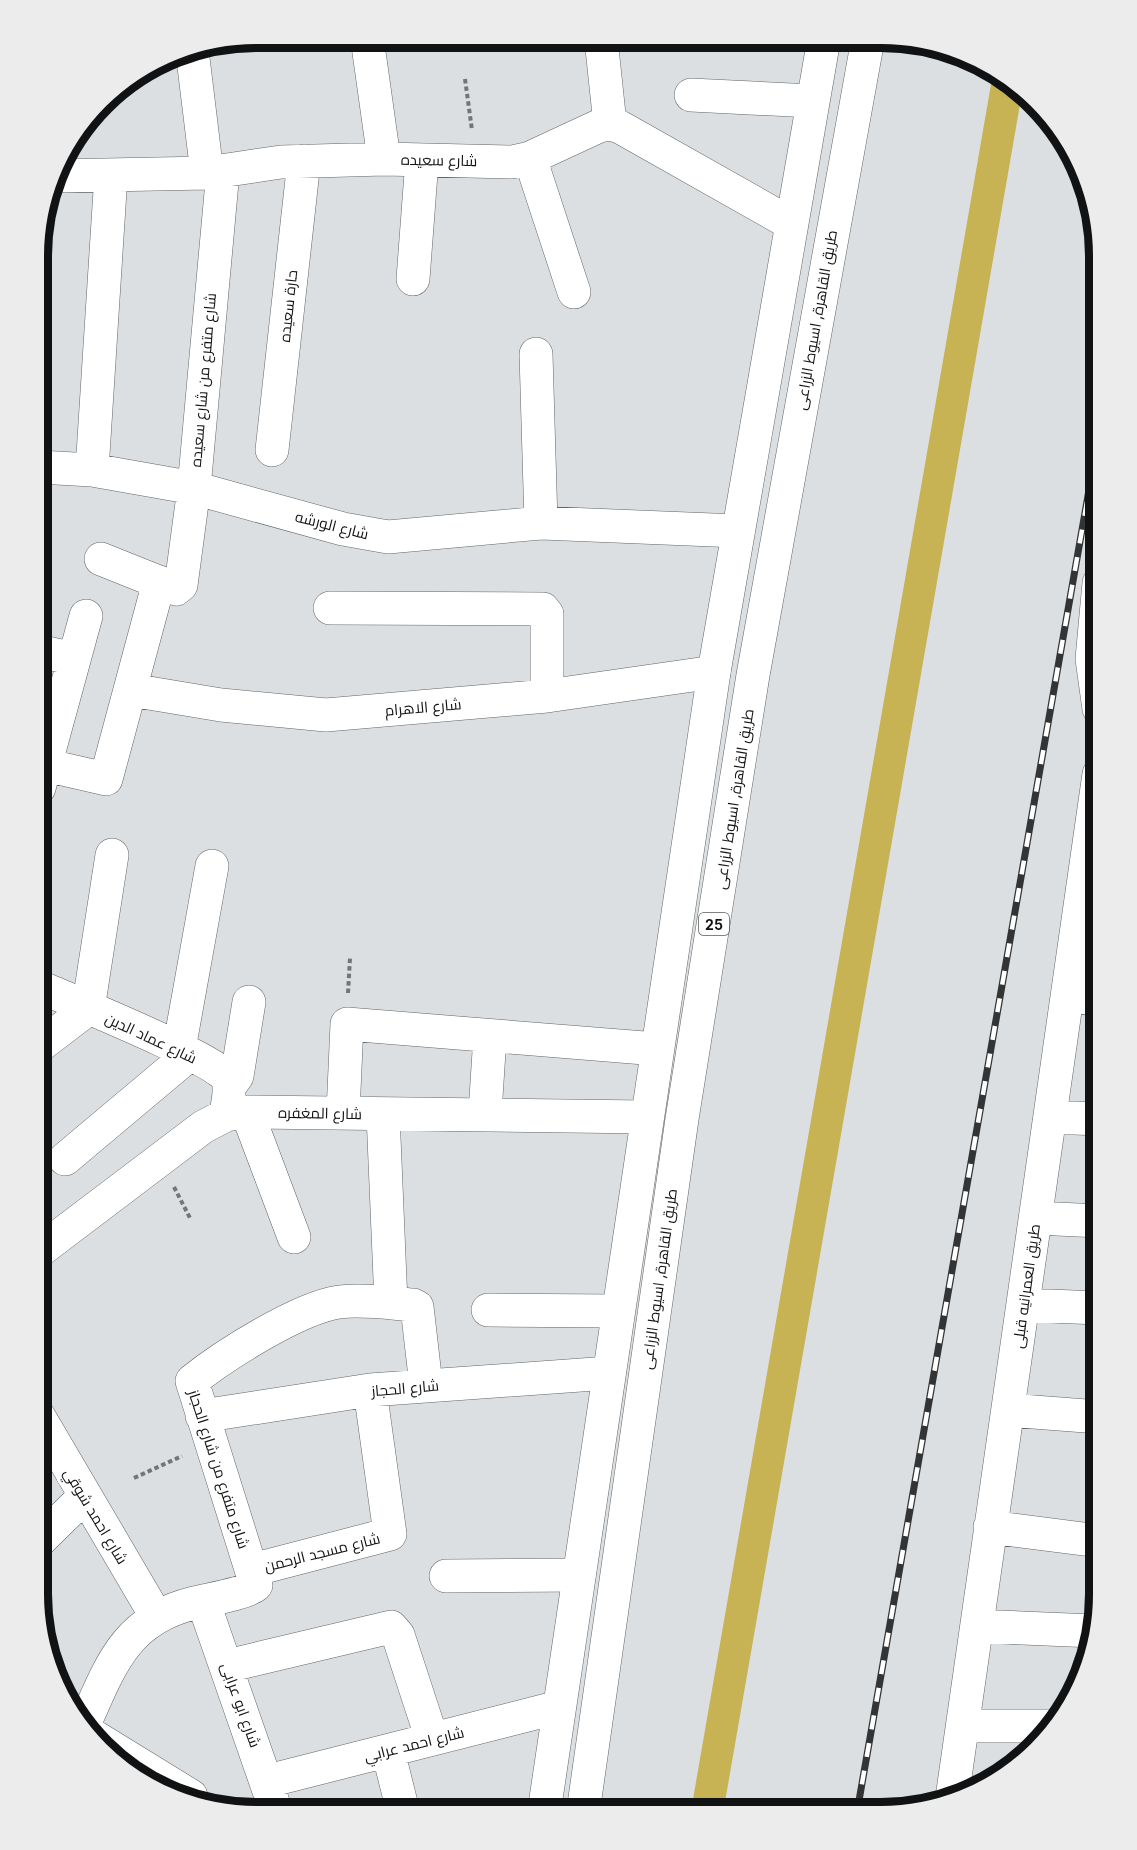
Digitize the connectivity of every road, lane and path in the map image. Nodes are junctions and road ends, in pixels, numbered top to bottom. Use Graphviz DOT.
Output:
graph roads {
  1 [pos="368,48"];
  2 [pos="603,48"];
  3 [pos="822,48"];
  4 [pos="866,48"];
  5 [pos="193,58"];
  6 [pos="465,79"];
  7 [pos="691,95"];
  8 [pos="812,101"];
  9 [pos="610,124"];
  10 [pos="530,158"];
  11 [pos="384,159"];
  12 [pos="422,160"];
  13 [pos="304,161"];
  14 [pos="476,161"];
  15 [pos="215,172"];
  16 [pos="111,175"];
  17 [pos="64,176"];
  18 [pos="790,223"];
  19 [pos="413,279"];
  20 [pos="574,292"];
  21 [pos="536,354"];
  22 [pos="272,450"];
  23 [pos="48,468"];
  24 [pos="92,470"];
  25 [pos="194,488"];
  26 [pos="541,523"];
  27 [pos="738,531"];
  28 [pos="101,559"];
  29 [pos="730,578"];
  30 [pos="769,584"];
  31 [pos="169,585"];
  32 [pos="330,608"];
  33 [pos="86,616"];
  34 [pos="48,653"];
  35 [pos="74,659"];
  36 [pos="714,672"];
  37 [pos="131,690"];
  38 [pos="547,696"];
  39 [pos="48,754"];
  40 [pos="48,776"];
  41 [pos="112,855"];
  42 [pos="212,866"];
  43 [pos="1089,923"];
  44 [pos="48,991"];
  45 [pos="1084,997"];
  46 [pos="249,1002"];
  47 [pos="88,1009"];
  48 [pos="490,1036"];
  49 [pos="48,1039"];
  50 [pos="657,1049"];
  51 [pos="184,1051"];
  52 [pos="234,1105"];
  53 [pos="343,1113"];
  54 [pos="485,1113"];
  55 [pos="383,1114"];
  56 [pos="646,1117"];
  57 [pos="1050,1117"];
  58 [pos="1089,1119"];
  59 [pos="65,1159"];
  60 [pos="1036,1218"];
  61 [pos="1089,1221"];
  62 [pos="294,1237"];
  63 [pos="48,1244"];
  64 [pos="404,1304"];
  65 [pos="1024,1305"];
  66 [pos="1089,1308"];
  67 [pos="488,1310"];
  68 [pos="617,1311"];
  69 [pos="609,1373"];
  70 [pos="426,1385"];
  71 [pos="370,1390"];
  72 [pos="1008,1410"];
  73 [pos="1089,1416"];
  74 [pos="206,1429"];
  75 [pos="48,1433"];
  76 [pos="134,1478"];
  77 [pos="84,1497"];
  78 [pos="990,1527"];
  79 [pos="48,1532"];
  80 [pos="1089,1540"];
  81 [pos="579,1575"];
  82 [pos="446,1576"];
  83 [pos="254,1577"];
  84 [pos="203,1600"];
  85 [pos="156,1616"];
  86 [pos="977,1626"];
  87 [pos="1085,1631"];
  88 [pos="227,1666"];
  89 [pos="560,1707"];
  90 [pos="88,1716"];
  91 [pos="963,1726"];
  92 [pos="1042,1726"];
  93 [pos="432,1739"];
  94 [pos="388,1751"];
  95 [pos="553,1754"];
  96 [pos="125,1755"];
  97 [pos="591,1759"];
  98 [pos="167,1781"];
  99 [pos="963,1785"];
  100 [pos="272,1796"];
  101 [pos="400,1802"];
  102 [pos="546,1802"];
  103 [pos="585,1802"];
  1 -- 11 [label="main road"];
  2 -- 9 [label="main road"];
  3 -- 8 [label="main road, 25"];
  4 -- 30 [label="main road, طريق القاهرة, اسيوط الزراعى / 25"];
  5 -- 15 [label="main road, شارع متفرع من شارع سعيده"];
  6 -- 14 [label="path"];
  7 -- 8 [label="main road"];
  8 -- 18 [label="main road, 25"];
  9 -- 10 [label="main road, شارع سعيده"];
  9 -- 18 [label="main road"];
  10 -- 14 [label="main road, شارع سعيده"];
  10 -- 20 [label="main road"];
  11 -- 12 [label="main road, شارع سعيده"];
  11 -- 13 [label="main road, شارع سعيده"];
  12 -- 14 [label="main road, شارع سعيده"];
  12 -- 19 [label="main road"];
  13 -- 15 [label="main road, شارع سعيده"];
  13 -- 22 [label="main road, حارة سعيده"];
  15 -- 16 [label="main road, شارع سعيده"];
  15 -- 25 [label="main road, شارع متفرع من شارع سعيده"];
  16 -- 17 [label="main road, شارع سعيده"];
  16 -- 24 [label="main road"];
  18 -- 27 [label="main road, 25"];
  21 -- 26 [label="main road"];
  23 -- 24 [label="main road, شارع الورشه"];
  24 -- 25 [label="main road, شارع الورشه"];
  25 -- 26 [label="main road, شارع الورشه"];
  25 -- 31 [label="main road, شارع متفرع من شارع سعيده"];
  26 -- 27 [label="main road, شارع الورشه"];
  27 -- 29 [label="main road, 25"];
  28 -- 31 [label="main road"];
  29 -- 30 [label="main road"];
  29 -- 36 [label="main road, 25"];
  30 -- 97 [label="main road, طريق القاهرة, اسيوط الزراعى / 25"];
  31 -- 37 [label="main road, شارع متفرع من شارع سعيده"];
  32 -- 38 [label="main road"];
  33 -- 35 [label="main road"];
  34 -- 35 [label="main road"];
  35 -- 39 [label="main road"];
  36 -- 38 [label="main road, شارع الاهرام"];
  36 -- 50 [label="main road, 25"];
  37 -- 38 [label="main road, شارع الاهرام"];
  37 -- 40 [label="main road, شارع متفرع من شارع سعيده"];
  41 -- 47 [label="main road"];
  42 -- 51 [label="main road"];
  43 -- 45 [label="main road, طريق العمرانيه قبلى"];
  44 -- 47 [label="main road, شارع عماد الدين"];
  45 -- 57 [label="main road, طريق العمرانيه قبلى"];
  46 -- 52 [label="main road"];
  47 -- 49 [label="main road"];
  47 -- 51 [label="main road, شارع عماد الدين"];
  48 -- 50 [label="main road"];
  48 -- 53 [label="main road"];
  48 -- 54 [label="main road"];
  50 -- 56 [label="main road, 25"];
  51 -- 52 [label="main road, شارع عماد الدين"];
  51 -- 59 [label="main road"];
  52 -- 53 [label="main road, شارع المغفره"];
  52 -- 62 [label="main road"];
  52 -- 63 [label="main road, شارع المغفره"];
  53 -- 55 [label="main road, شارع المغفره"];
  54 -- 55 [label="main road, شارع المغفره"];
  54 -- 56 [label="main road, شارع المغفره"];
  55 -- 64 [label="main road"];
  56 -- 68 [label="main road, 25"];
  57 -- 58 [label="main road"];
  57 -- 60 [label="main road, طريق العمرانيه قبلى"];
  60 -- 61 [label="main road"];
  60 -- 65 [label="main road, طريق العمرانيه قبلى"];
  64 -- 70 [label="main road"];
  64 -- 74 [label="main road, شارع متفرع من شارع الحجاز"];
  65 -- 66 [label="main road"];
  65 -- 72 [label="main road, طريق العمرانيه قبلى"];
  67 -- 68 [label="main road"];
  68 -- 69 [label="main road, 25"];
  69 -- 70 [label="main road, شارع الحجاز"];
  69 -- 81 [label="main road, 25"];
  70 -- 71 [label="main road, شارع الحجاز"];
  71 -- 74 [label="main road, شارع الحجاز"];
  71 -- 83 [label="main road, شارع مسجد الرحمن"];
  72 -- 73 [label="main road"];
  72 -- 78 [label="main road, طريق العمرانيه قبلى"];
  74 -- 76 [label="path"];
  74 -- 83 [label="main road, شارع متفرع من شارع الحجاز"];
  75 -- 77 [label="main road, شارع احمد شوقي"];
  77 -- 79 [label="main road"];
  77 -- 85 [label="main road, شارع احمد شوقي"];
  78 -- 80 [label="main road"];
  78 -- 86 [label="main road, طريق العمرانيه قبلى"];
  81 -- 82 [label="main road"];
  81 -- 89 [label="main road, 25"];
  83 -- 84 [label="main road"];
  84 -- 85 [label="main road"];
  84 -- 88 [label="main road, شارع ابو عرابى"];
  85 -- 90 [label="main road"];
  86 -- 87 [label="main road"];
  86 -- 91 [label="main road, طريق العمرانيه قبلى"];
  88 -- 93 [label="main road"];
  88 -- 100 [label="main road, شارع ابو عرابى"];
  89 -- 93 [label="main road, شارع احمد عرابي"];
  89 -- 95 [label="main road, 25"];
  91 -- 92 [label="main road"];
  91 -- 99 [label="main road, طريق العمرانيه قبلى"];
  93 -- 94 [label="main road, شارع احمد عرابي"];
  94 -- 100 [label="main road, شارع احمد عرابي"];
  94 -- 101 [label="main road"];
  95 -- 97 [label="main road"];
  95 -- 102 [label="main road, 25"];
  96 -- 98 [label="main road"];
  97 -- 103 [label="main road, طريق القاهرة, اسيوط الزراعى / 25"];
}
